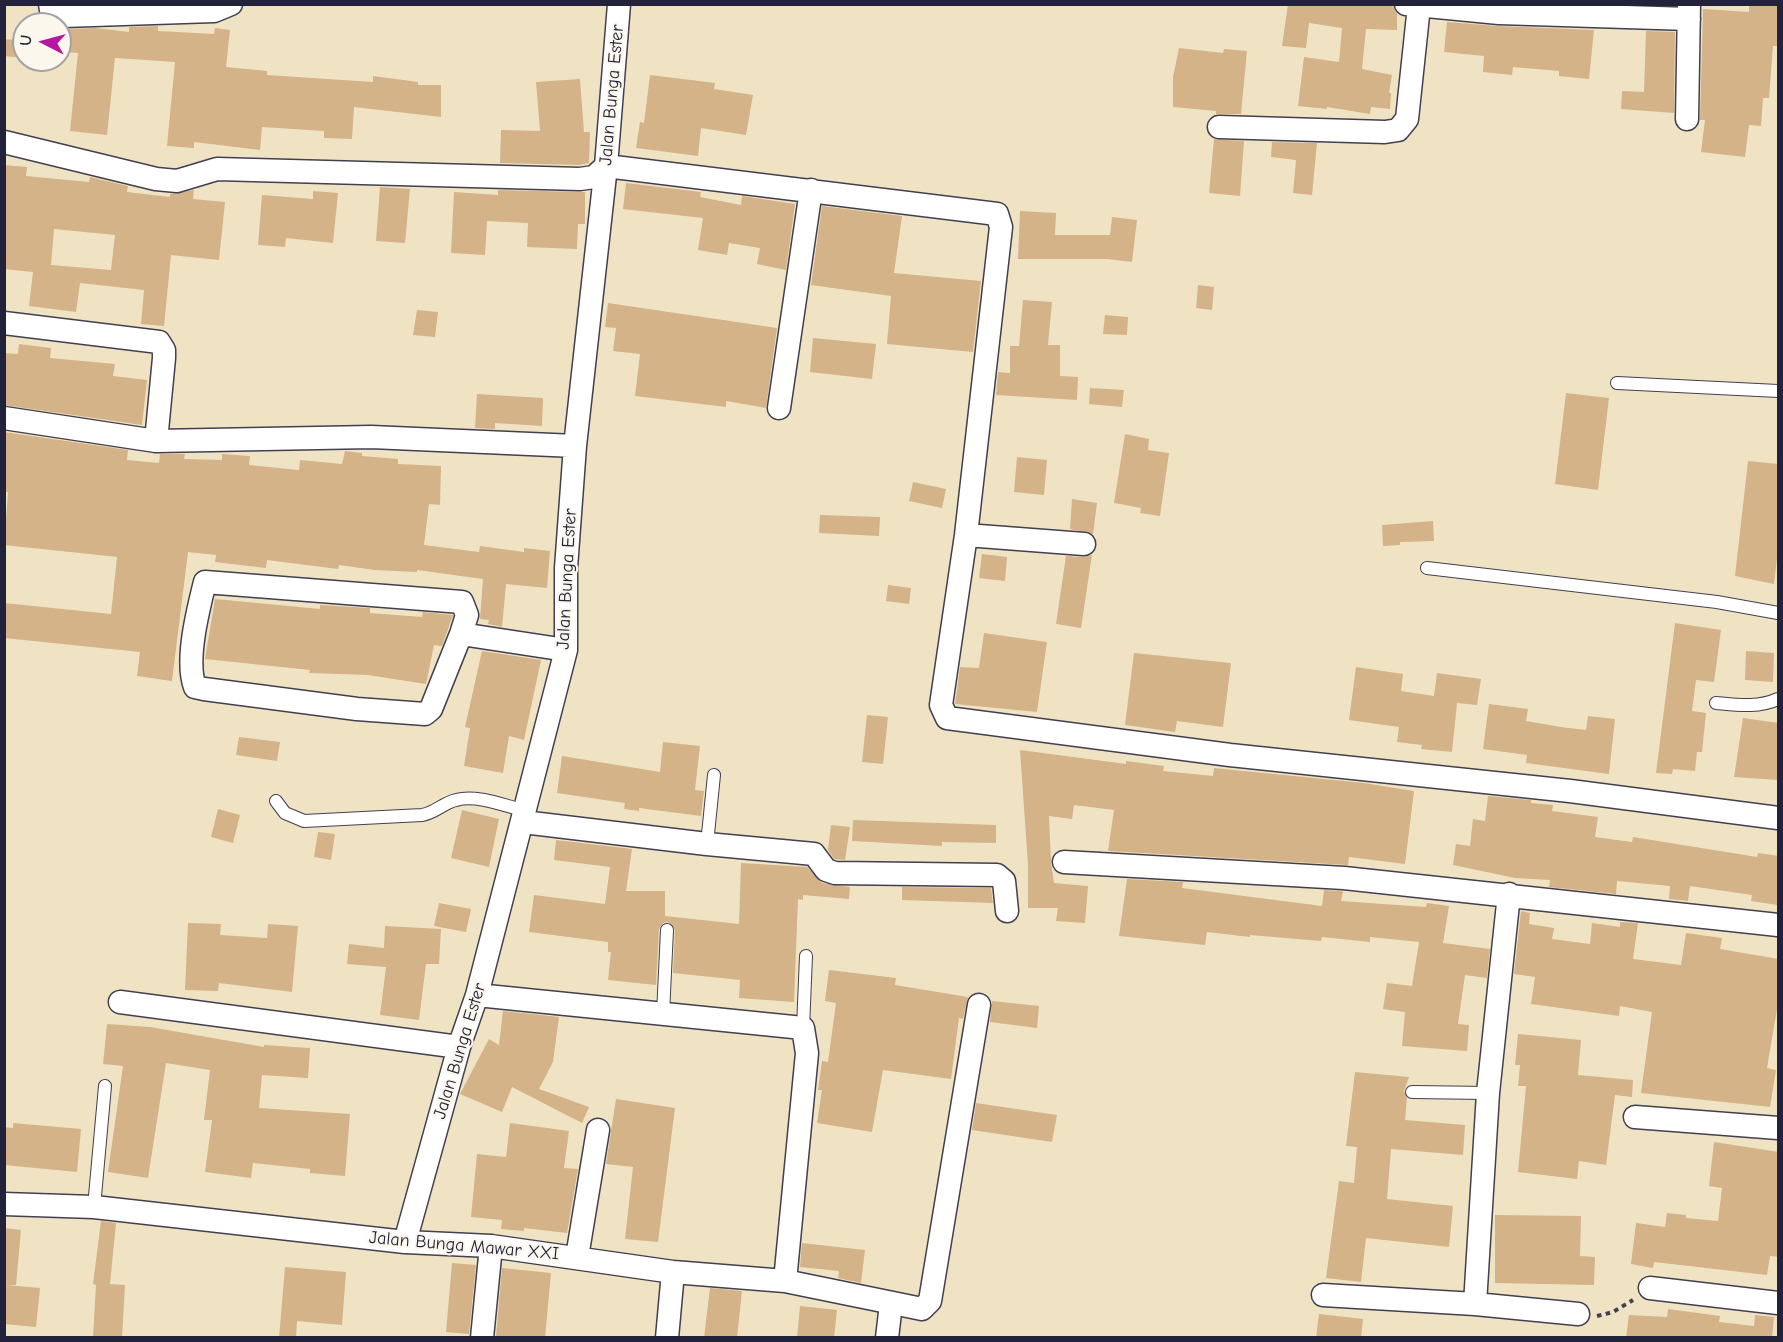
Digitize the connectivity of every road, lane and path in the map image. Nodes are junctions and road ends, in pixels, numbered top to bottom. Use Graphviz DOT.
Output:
graph roads {
  1 [pos="50,4"];
  2 [pos="231,4"];
  3 [pos="619,4"];
  4 [pos="1413,5"];
  5 [pos="1500,9"];
  6 [pos="1689,12"];
  7 [pos="1687,119"];
  8 [pos="1219,127"];
  9 [pos="4,142"];
  10 [pos="606,166"];
  11 [pos="811,190"];
  12 [pos="4,323"];
  13 [pos="1617,383"];
  14 [pos="1779,391"];
  15 [pos="779,408"];
  16 [pos="4,418"];
  17 [pos="156,441"];
  18 [pos="575,446"];
  19 [pos="966,535"];
  20 [pos="1084,544"];
  21 [pos="1428,568"];
  22 [pos="1779,613"];
  23 [pos="461,634"];
  24 [pos="566,650"];
  25 [pos="1779,699"];
  26 [pos="1716,703"];
  27 [pos="714,775"];
  28 [pos="276,801"];
  29 [pos="525,817"];
  30 [pos="1779,818"];
  31 [pos="707,844"];
  32 [pos="1064,862"];
  33 [pos="1509,894"];
  34 [pos="1007,911"];
  35 [pos="1779,925"];
  36 [pos="667,930"];
  37 [pos="806,956"];
  38 [pos="477,995"];
  39 [pos="120,1002"];
  40 [pos="979,1005"];
  41 [pos="663,1014"];
  42 [pos="802,1028"];
  43 [pos="459,1047"];
  44 [pos="105,1086"];
  45 [pos="1412,1092"];
  46 [pos="1488,1093"];
  47 [pos="1635,1117"];
  48 [pos="1779,1128"];
  49 [pos="598,1130"];
  50 [pos="4,1204"];
  51 [pos="94,1207"];
  52 [pos="405,1242"];
  53 [pos="491,1246"];
  54 [pos="577,1257"];
  55 [pos="673,1272"];
  56 [pos="785,1281"];
  57 [pos="1650,1288"];
  58 [pos="1323,1295"];
  59 [pos="891,1304"];
  60 [pos="1475,1304"];
  61 [pos="1779,1304"];
  62 [pos="1578,1314"];
  63 [pos="482,1338"];
  64 [pos="667,1338"];
  65 [pos="887,1338"];
  1 -- 2 [label="street"];
  3 -- 10 [label="street, Jalan Bunga Ester"];
  4 -- 5 [label="street"];
  4 -- 8 [label="street"];
  5 -- 6 [label="street"];
  6 -- 7 [label="street"];
  9 -- 10 [label="street"];
  10 -- 11 [label="street"];
  10 -- 18 [label="street, Jalan Bunga Ester"];
  11 -- 15 [label="street"];
  11 -- 19 [label="street"];
  12 -- 17 [label="street"];
  13 -- 14 [label="lane"];
  16 -- 17 [label="street"];
  17 -- 18 [label="street"];
  18 -- 24 [label="street, Jalan Bunga Ester"];
  19 -- 20 [label="street"];
  19 -- 30 [label="street"];
  21 -- 22 [label="lane"];
  23 -- 23 [label="street"];
  23 -- 24 [label="street"];
  24 -- 29 [label="street, Jalan Bunga Ester"];
  25 -- 26 [label="lane"];
  27 -- 31 [label="lane"];
  28 -- 29 [label="lane"];
  29 -- 31 [label="street"];
  29 -- 38 [label="street, Jalan Bunga Ester"];
  31 -- 34 [label="street"];
  32 -- 33 [label="street"];
  33 -- 35 [label="street"];
  33 -- 46 [label="street"];
  36 -- 41 [label="lane"];
  37 -- 42 [label="lane"];
  38 -- 41 [label="street"];
  38 -- 43 [label="street, Jalan Bunga Ester"];
  39 -- 43 [label="street"];
  40 -- 59 [label="street, Jalan Bunga Mawar XXI"];
  41 -- 42 [label="street"];
  42 -- 56 [label="street"];
  43 -- 52 [label="street, Jalan Bunga Ester"];
  44 -- 51 [label="lane"];
  45 -- 46 [label="lane"];
  46 -- 60 [label="street"];
  47 -- 48 [label="street"];
  49 -- 54 [label="street"];
  50 -- 51 [label="street, Jalan Bunga Mawar XXI"];
  51 -- 52 [label="street, Jalan Bunga Mawar XXI"];
  52 -- 53 [label="street, Jalan Bunga Mawar XXI"];
  53 -- 54 [label="street, Jalan Bunga Mawar XXI"];
  53 -- 63 [label="street"];
  54 -- 55 [label="street, Jalan Bunga Mawar XXI"];
  55 -- 56 [label="street, Jalan Bunga Mawar XXI"];
  55 -- 64 [label="street"];
  56 -- 59 [label="street, Jalan Bunga Mawar XXI"];
  57 -- 61 [label="street"];
  57 -- 62 [label="path"];
  58 -- 60 [label="street"];
  59 -- 65 [label="street"];
  60 -- 62 [label="street"];
}
